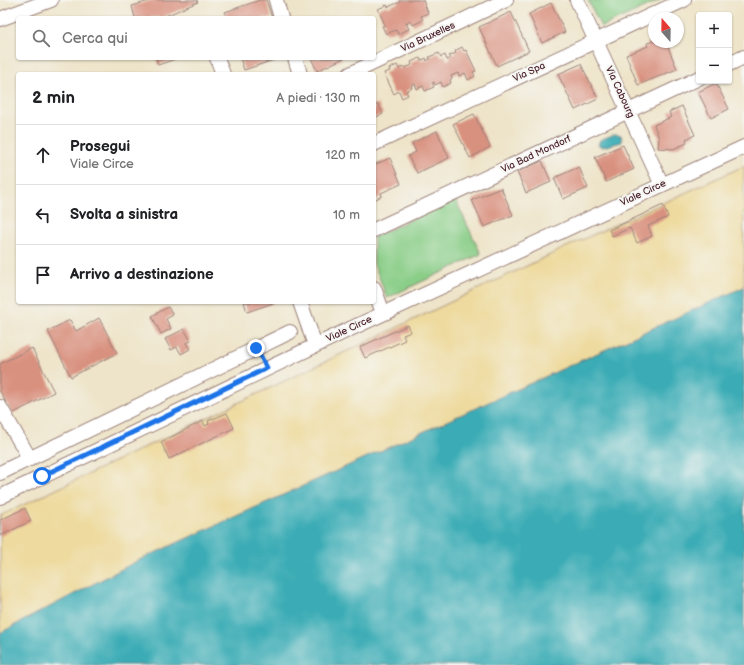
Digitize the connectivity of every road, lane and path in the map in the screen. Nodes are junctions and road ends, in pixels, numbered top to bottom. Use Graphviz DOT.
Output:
graph roads {
  1 [pos="51,0"];
  2 [pos="276,0"];
  3 [pos="506,0"];
  4 [pos="577,0"];
  5 [pos="684,0"];
  6 [pos="280,16"];
  7 [pos="0,19"];
  8 [pos="596,41"];
  9 [pos="744,57"];
  10 [pos="218,60"];
  11 [pos="296,60"];
  12 [pos="732,63"];
  13 [pos="222,72"];
  14 [pos="299,72"];
  15 [pos="354,72"];
  16 [pos="696,79"];
  17 [pos="628,110"];
  18 [pos="376,143"];
  19 [pos="744,147"];
  20 [pos="662,185"];
  21 [pos="376,229"];
  22 [pos="376,294"];
  23 [pos="301,304"];
  24 [pos="383,313"];
  25 [pos="290,332"];
  26 [pos="315,345"];
  27 [pos="256,348"];
  28 [pos="267,368"];
  29 [pos="0,407"];
  30 [pos="30,459"];
  31 [pos="0,473"];
  32 [pos="0,497"];
  1 -- 7 [label="street"];
  2 -- 6 [label="street"];
  3 -- 15 [label="street, Via Bruxelles"];
  4 -- 8 [label="street, Via Cabourg"];
  5 -- 8 [label="street, Via Spa"];
  8 -- 17 [label="street, Via Cabourg"];
  8 -- 18 [label="street, Via Spa"];
  9 -- 12 [label="street"];
  10 -- 13 [label="street"];
  11 -- 14 [label="street"];
  16 -- 17 [label="street, Via Bad Mondorf"];
  17 -- 20 [label="street, Via Cabourg"];
  17 -- 21 [label="street, Via Bad Mondorf"];
  19 -- 20 [label="street, Viale Circe"];
  20 -- 24 [label="street, Viale Circe"];
  22 -- 24 [label="street"];
  23 -- 26 [label="street"];
  24 -- 26 [label="street, Viale Circe"];
  25 -- 27 [label="street"];
  26 -- 28 [label="street, Viale Circe"];
  27 -- 28 [label="street"];
  27 -- 30 [label="street"];
  28 -- 32 [label="street, Viale Circe"];
  29 -- 30 [label="street"];
  30 -- 31 [label="street"];
}
